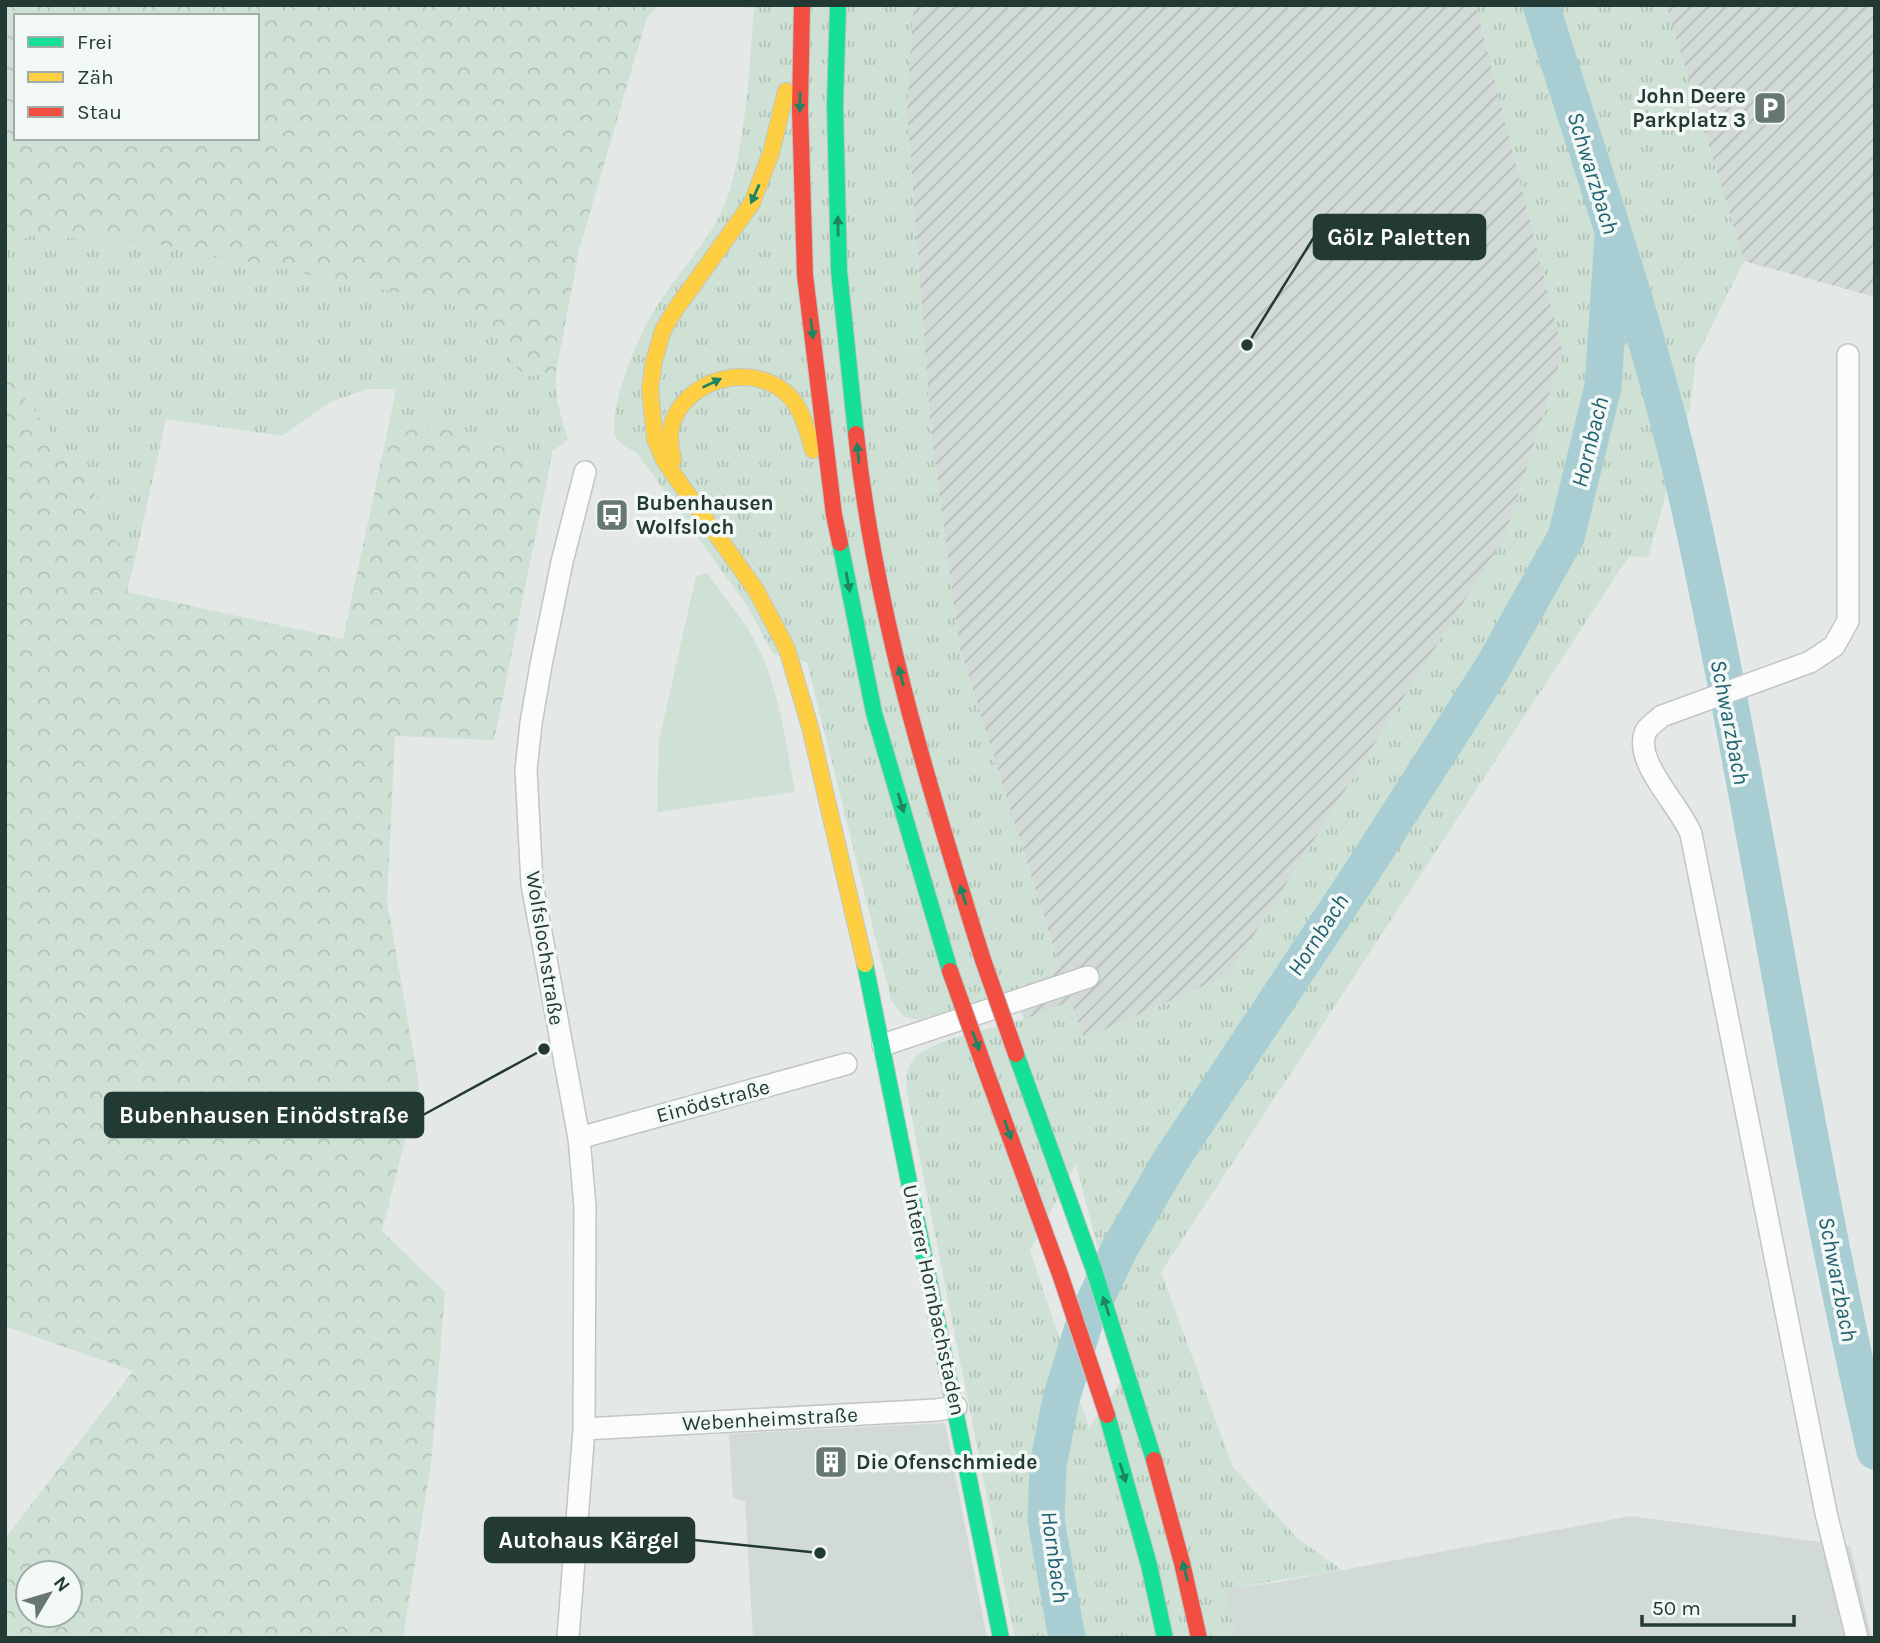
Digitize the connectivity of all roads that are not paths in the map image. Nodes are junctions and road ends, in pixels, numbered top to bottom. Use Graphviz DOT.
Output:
graph roads {
  1 [pos="838,5"];
  2 [pos="802,7"];
  3 [pos="1848,355"];
  4 [pos="585,472"];
  5 [pos="687,492"];
  6 [pos="834,515"];
  7 [pos="1088,977"];
  8 [pos="883,1045"];
  9 [pos="846,1065"];
  10 [pos="579,1138"];
  11 [pos="956,1406"];
  12 [pos="584,1429"];
  13 [pos="568,1638"];
  14 [pos="1001,1638"];
  15 [pos="1165,1638"];
  16 [pos="1199,1638"];
  17 [pos="1857,1638"];
  16 -- 1 [label="main road, one-way, bridge"];
  2 -- 5 [label="main road, one-way"];
  2 -- 6 [label="main road, one-way"];
  3 -- 17 [label="street"];
  4 -- 10 [label="street, Wolfslochstraße"];
  5 -- 6 [label="main road, one-way"];
  5 -- 8 [label="main road, Unterer Hornbachstaden"];
  6 -- 15 [label="main road, one-way, bridge"];
  7 -- 8 [label="street"];
  8 -- 11 [label="main road, Unterer Hornbachstaden"];
  9 -- 10 [label="street, Einödstraße"];
  10 -- 12 [label="street, Wolfslochstraße"];
  11 -- 12 [label="street, Webenheimstraße"];
  11 -- 14 [label="main road, Unterer Hornbachstaden"];
  12 -- 13 [label="street, Wolfslochstraße"];
}
